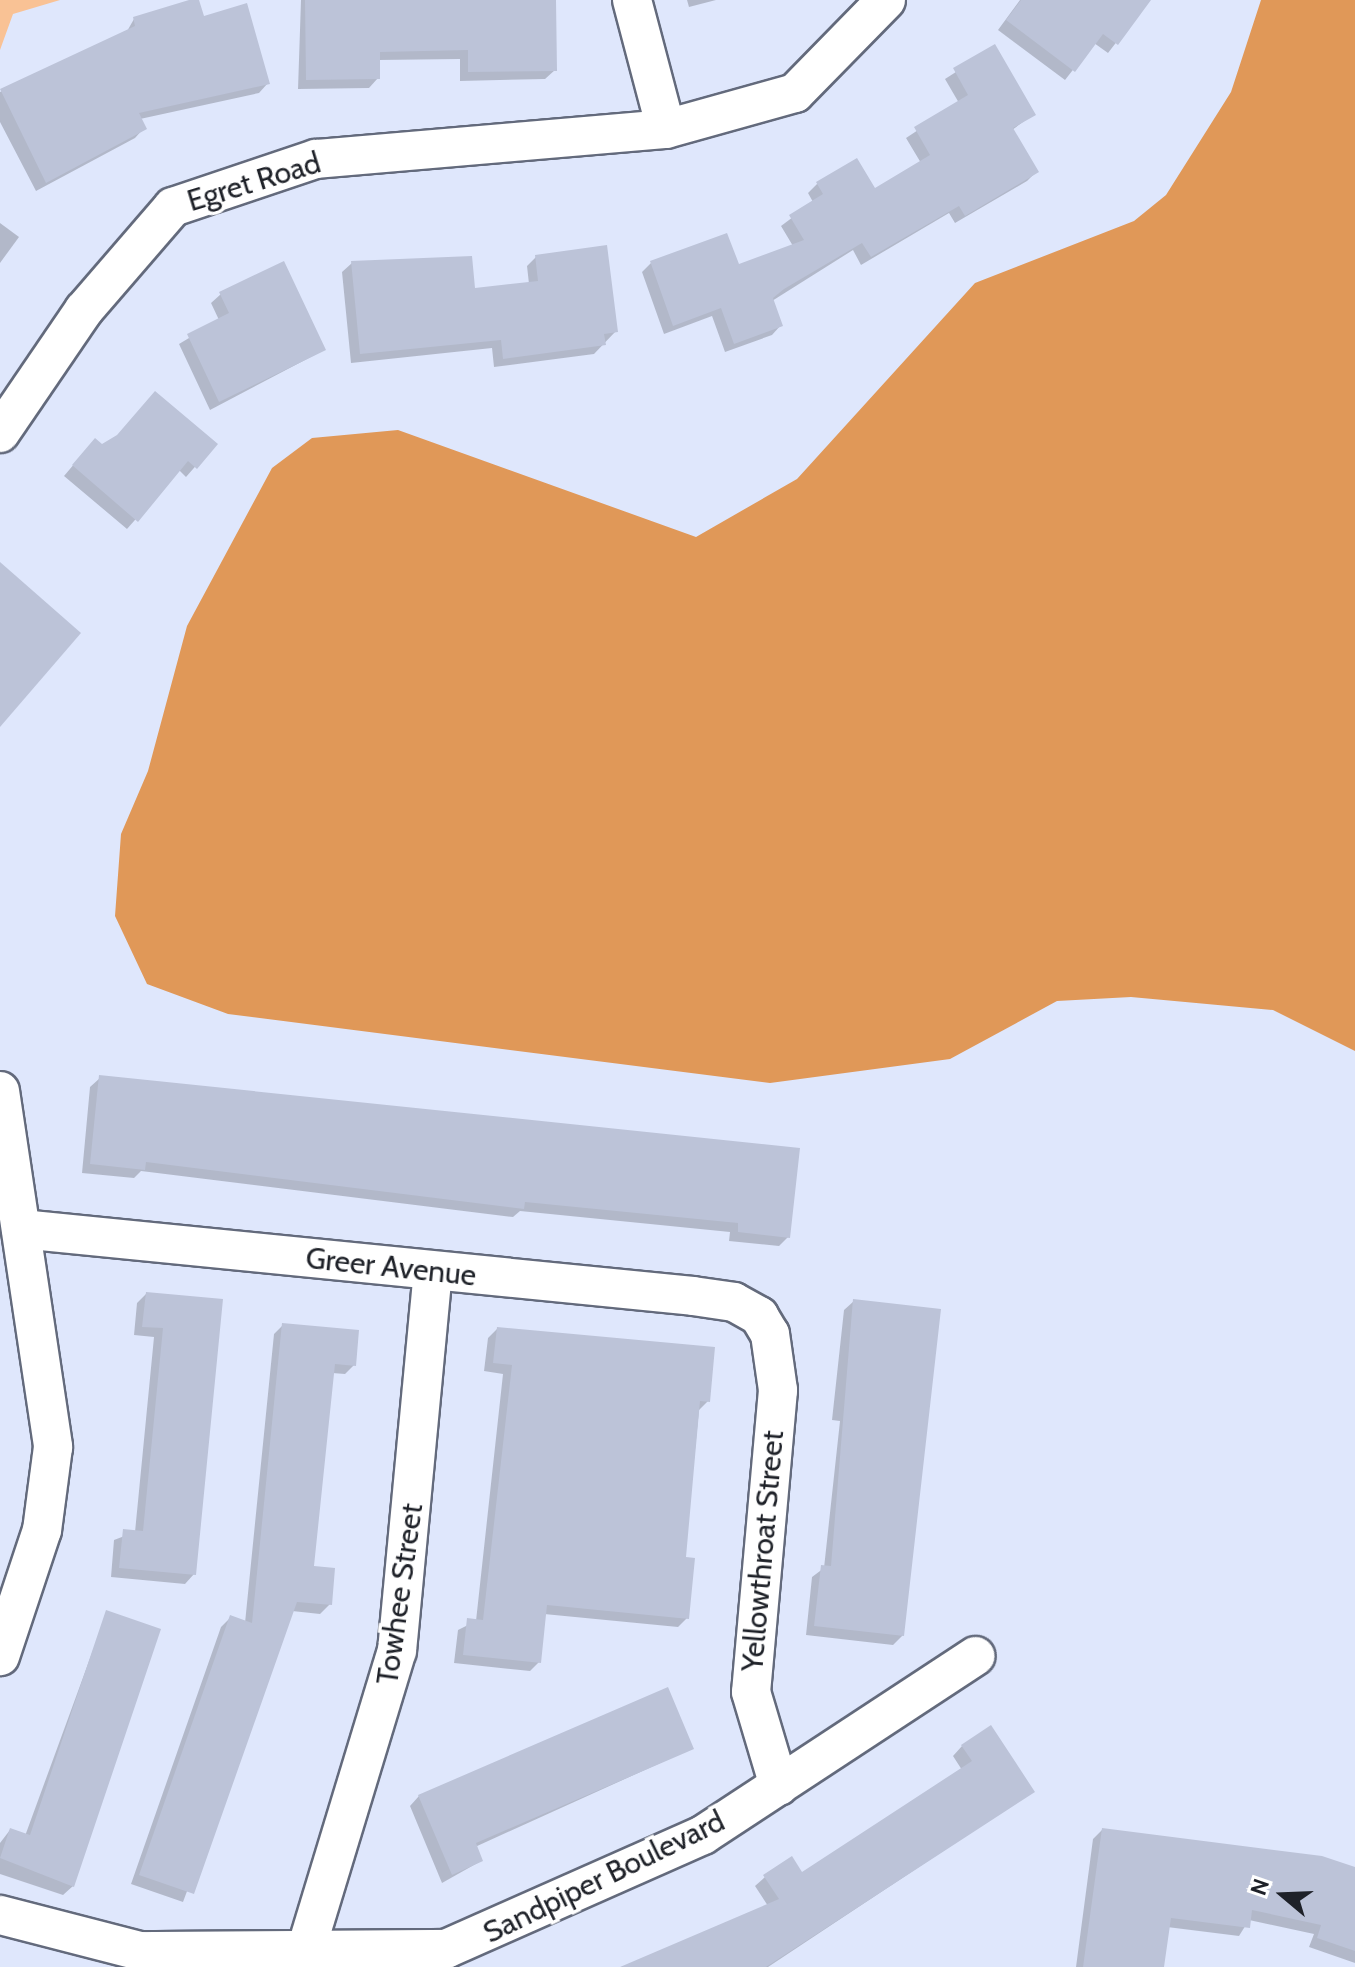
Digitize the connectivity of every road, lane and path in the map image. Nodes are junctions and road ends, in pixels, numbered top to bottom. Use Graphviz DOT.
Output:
graph roads {
  1 [pos="632,0"];
  2 [pos="886,0"];
  3 [pos="666,129"];
  4 [pos="0,433"];
  5 [pos="0,1091"];
  6 [pos="21,1229"];
  7 [pos="433,1272"];
  8 [pos="759,1316"];
  9 [pos="0,1656"];
  10 [pos="976,1656"];
  11 [pos="779,1786"];
  12 [pos="0,1915"];
  13 [pos="305,1953"];
  1 -- 3 [label="street"];
  2 -- 3 [label="street, Egret Road"];
  3 -- 4 [label="street, Egret Road"];
  5 -- 6 [label="street"];
  6 -- 7 [label="street, Greer Avenue"];
  6 -- 9 [label="street"];
  7 -- 8 [label="street, Greer Avenue"];
  7 -- 13 [label="street, Towhee Street"];
  8 -- 11 [label="street, Yellowthroat Street"];
  10 -- 11 [label="street, Sandpiper Boulevard"];
  11 -- 13 [label="street, Sandpiper Boulevard"];
  12 -- 13 [label="street, Sandpiper Boulevard"];
}
